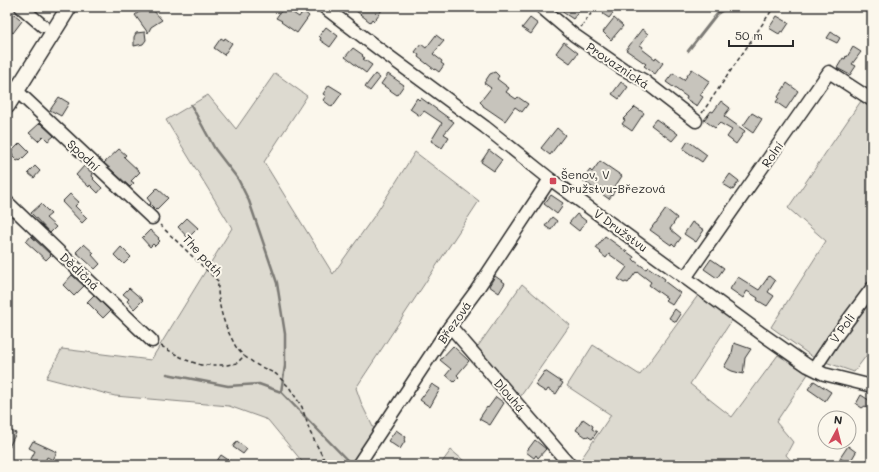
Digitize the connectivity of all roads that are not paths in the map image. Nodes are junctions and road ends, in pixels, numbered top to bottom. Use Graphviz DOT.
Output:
graph roads {
  1 [pos="21,7"];
  2 [pos="69,7"];
  3 [pos="324,7"];
  4 [pos="541,7"];
  5 [pos="42,26"];
  6 [pos="11,95"];
  7 [pos="872,100"];
  8 [pos="696,121"];
  9 [pos="550,179"];
  10 [pos="7,202"];
  11 [pos="152,218"];
  12 [pos="685,278"];
  13 [pos="872,288"];
  14 [pos="450,326"];
  15 [pos="152,341"];
  16 [pos="814,369"];
  17 [pos="872,386"];
  18 [pos="358,465"];
  19 [pos="570,465"];
  1 -- 5 [label="street"];
  2 -- 6 [label="main road"];
  3 -- 9 [label="street, V Družstvu"];
  4 -- 8 [label="street, Provaznická"];
  6 -- 11 [label="street, Spodní"];
  7 -- 12 [label="street, Rolní"];
  9 -- 12 [label="street, V Družstvu"];
  9 -- 14 [label="street, Březová"];
  10 -- 15 [label="street, Dědičná"];
  12 -- 16 [label="street, V Družstvu"];
  13 -- 16 [label="street, V Poli"];
  14 -- 18 [label="street, Březová"];
  14 -- 19 [label="street, Dlouhá"];
  16 -- 17 [label="street, V Družstvu"];
}
